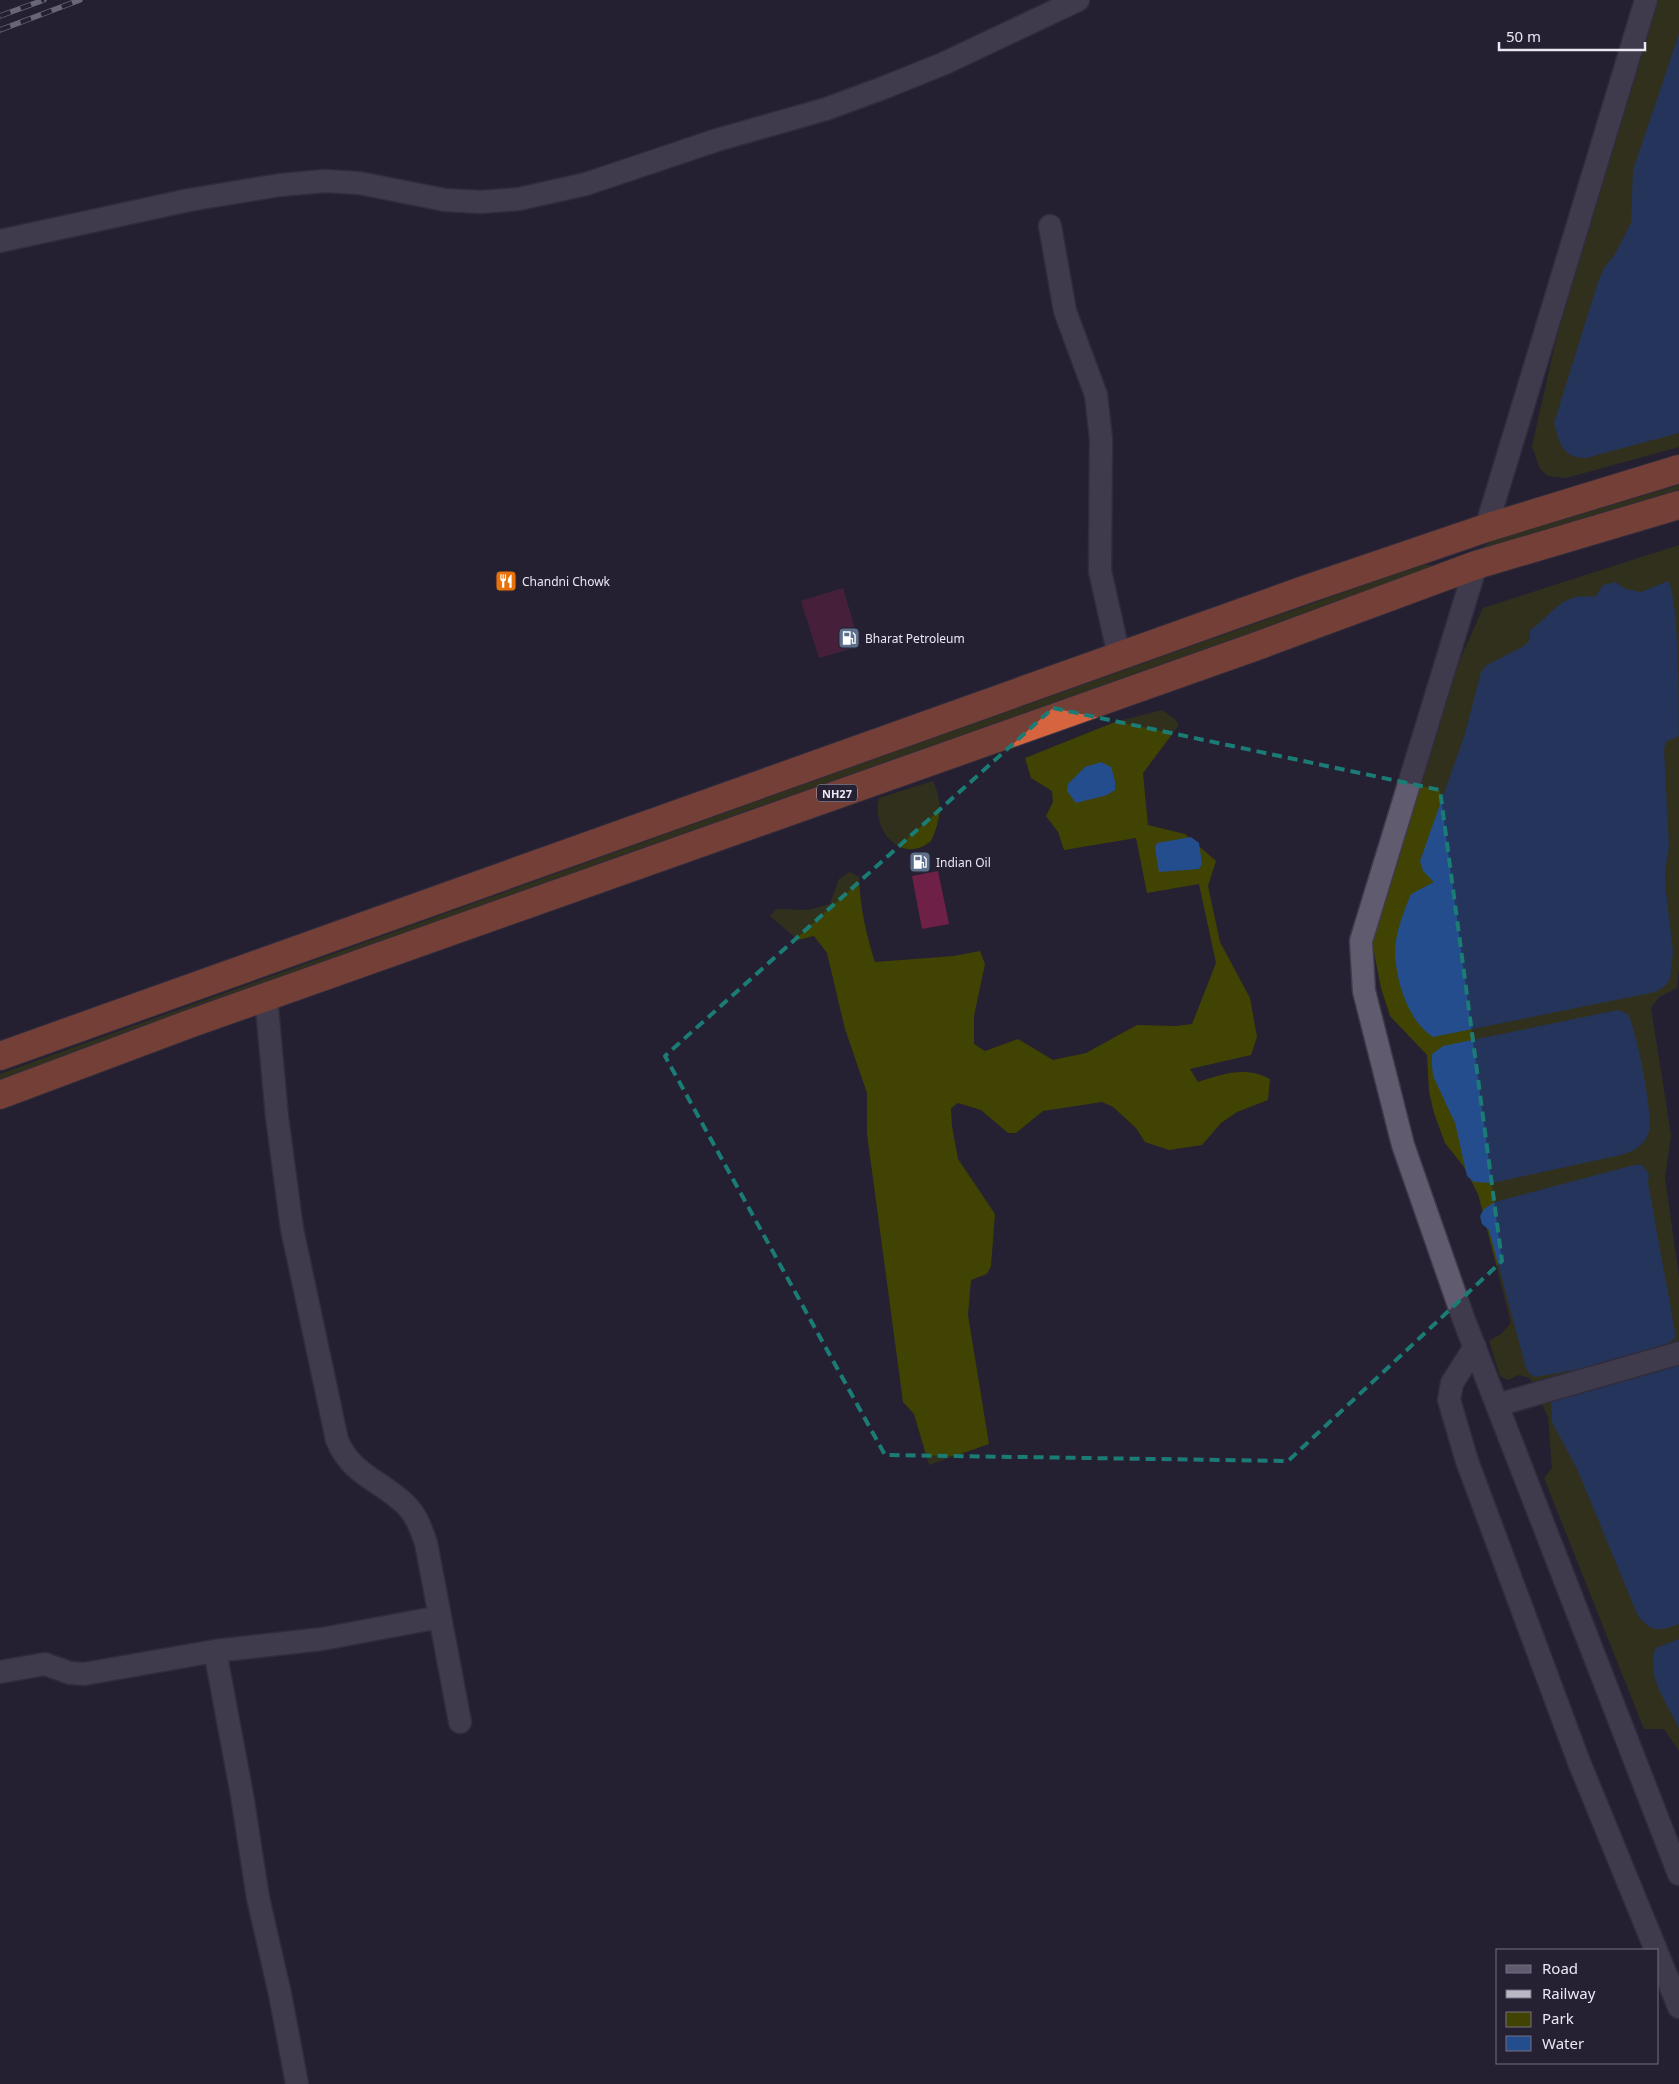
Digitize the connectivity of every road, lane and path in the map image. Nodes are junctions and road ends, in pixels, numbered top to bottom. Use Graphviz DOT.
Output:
graph roads {
  1 [pos="1078,0"];
  2 [pos="1646,0"];
  3 [pos="1050,226"];
  4 [pos="0,241"];
  5 [pos="1679,469"];
  6 [pos="1679,505"];
  7 [pos="1486,528"];
  8 [pos="1476,565"];
  9 [pos="1119,656"];
  10 [pos="266,997"];
  11 [pos="0,1056"];
  12 [pos="0,1096"];
  13 [pos="1475,1347"];
  14 [pos="1679,1353"];
  15 [pos="1497,1405"];
  16 [pos="440,1617"];
  17 [pos="215,1651"];
  18 [pos="0,1672"];
  19 [pos="460,1722"];
  20 [pos="1679,1874"];
  21 [pos="1656,1949"];
  22 [pos="1659,1957"];
  23 [pos="1679,2007"];
  24 [pos="296,2084"];
  1 -- 4 [label="street"];
  2 -- 7 [label="street"];
  3 -- 9 [label="street"];
  5 -- 7 [label="highway"];
  6 -- 8 [label="highway, NH27"];
  7 -- 9 [label="highway"];
  8 -- 10 [label="highway, NH27"];
  8 -- 13 [label="street"];
  9 -- 11 [label="highway"];
  10 -- 12 [label="highway, NH27"];
  10 -- 16 [label="street"];
  13 -- 15 [label="street"];
  13 -- 21 [label="street"];
  14 -- 15 [label="street"];
  15 -- 20 [label="street"];
  16 -- 17 [label="street"];
  16 -- 19 [label="street"];
  17 -- 18 [label="street"];
  17 -- 24 [label="street"];
  22 -- 23 [label="street"];
}
